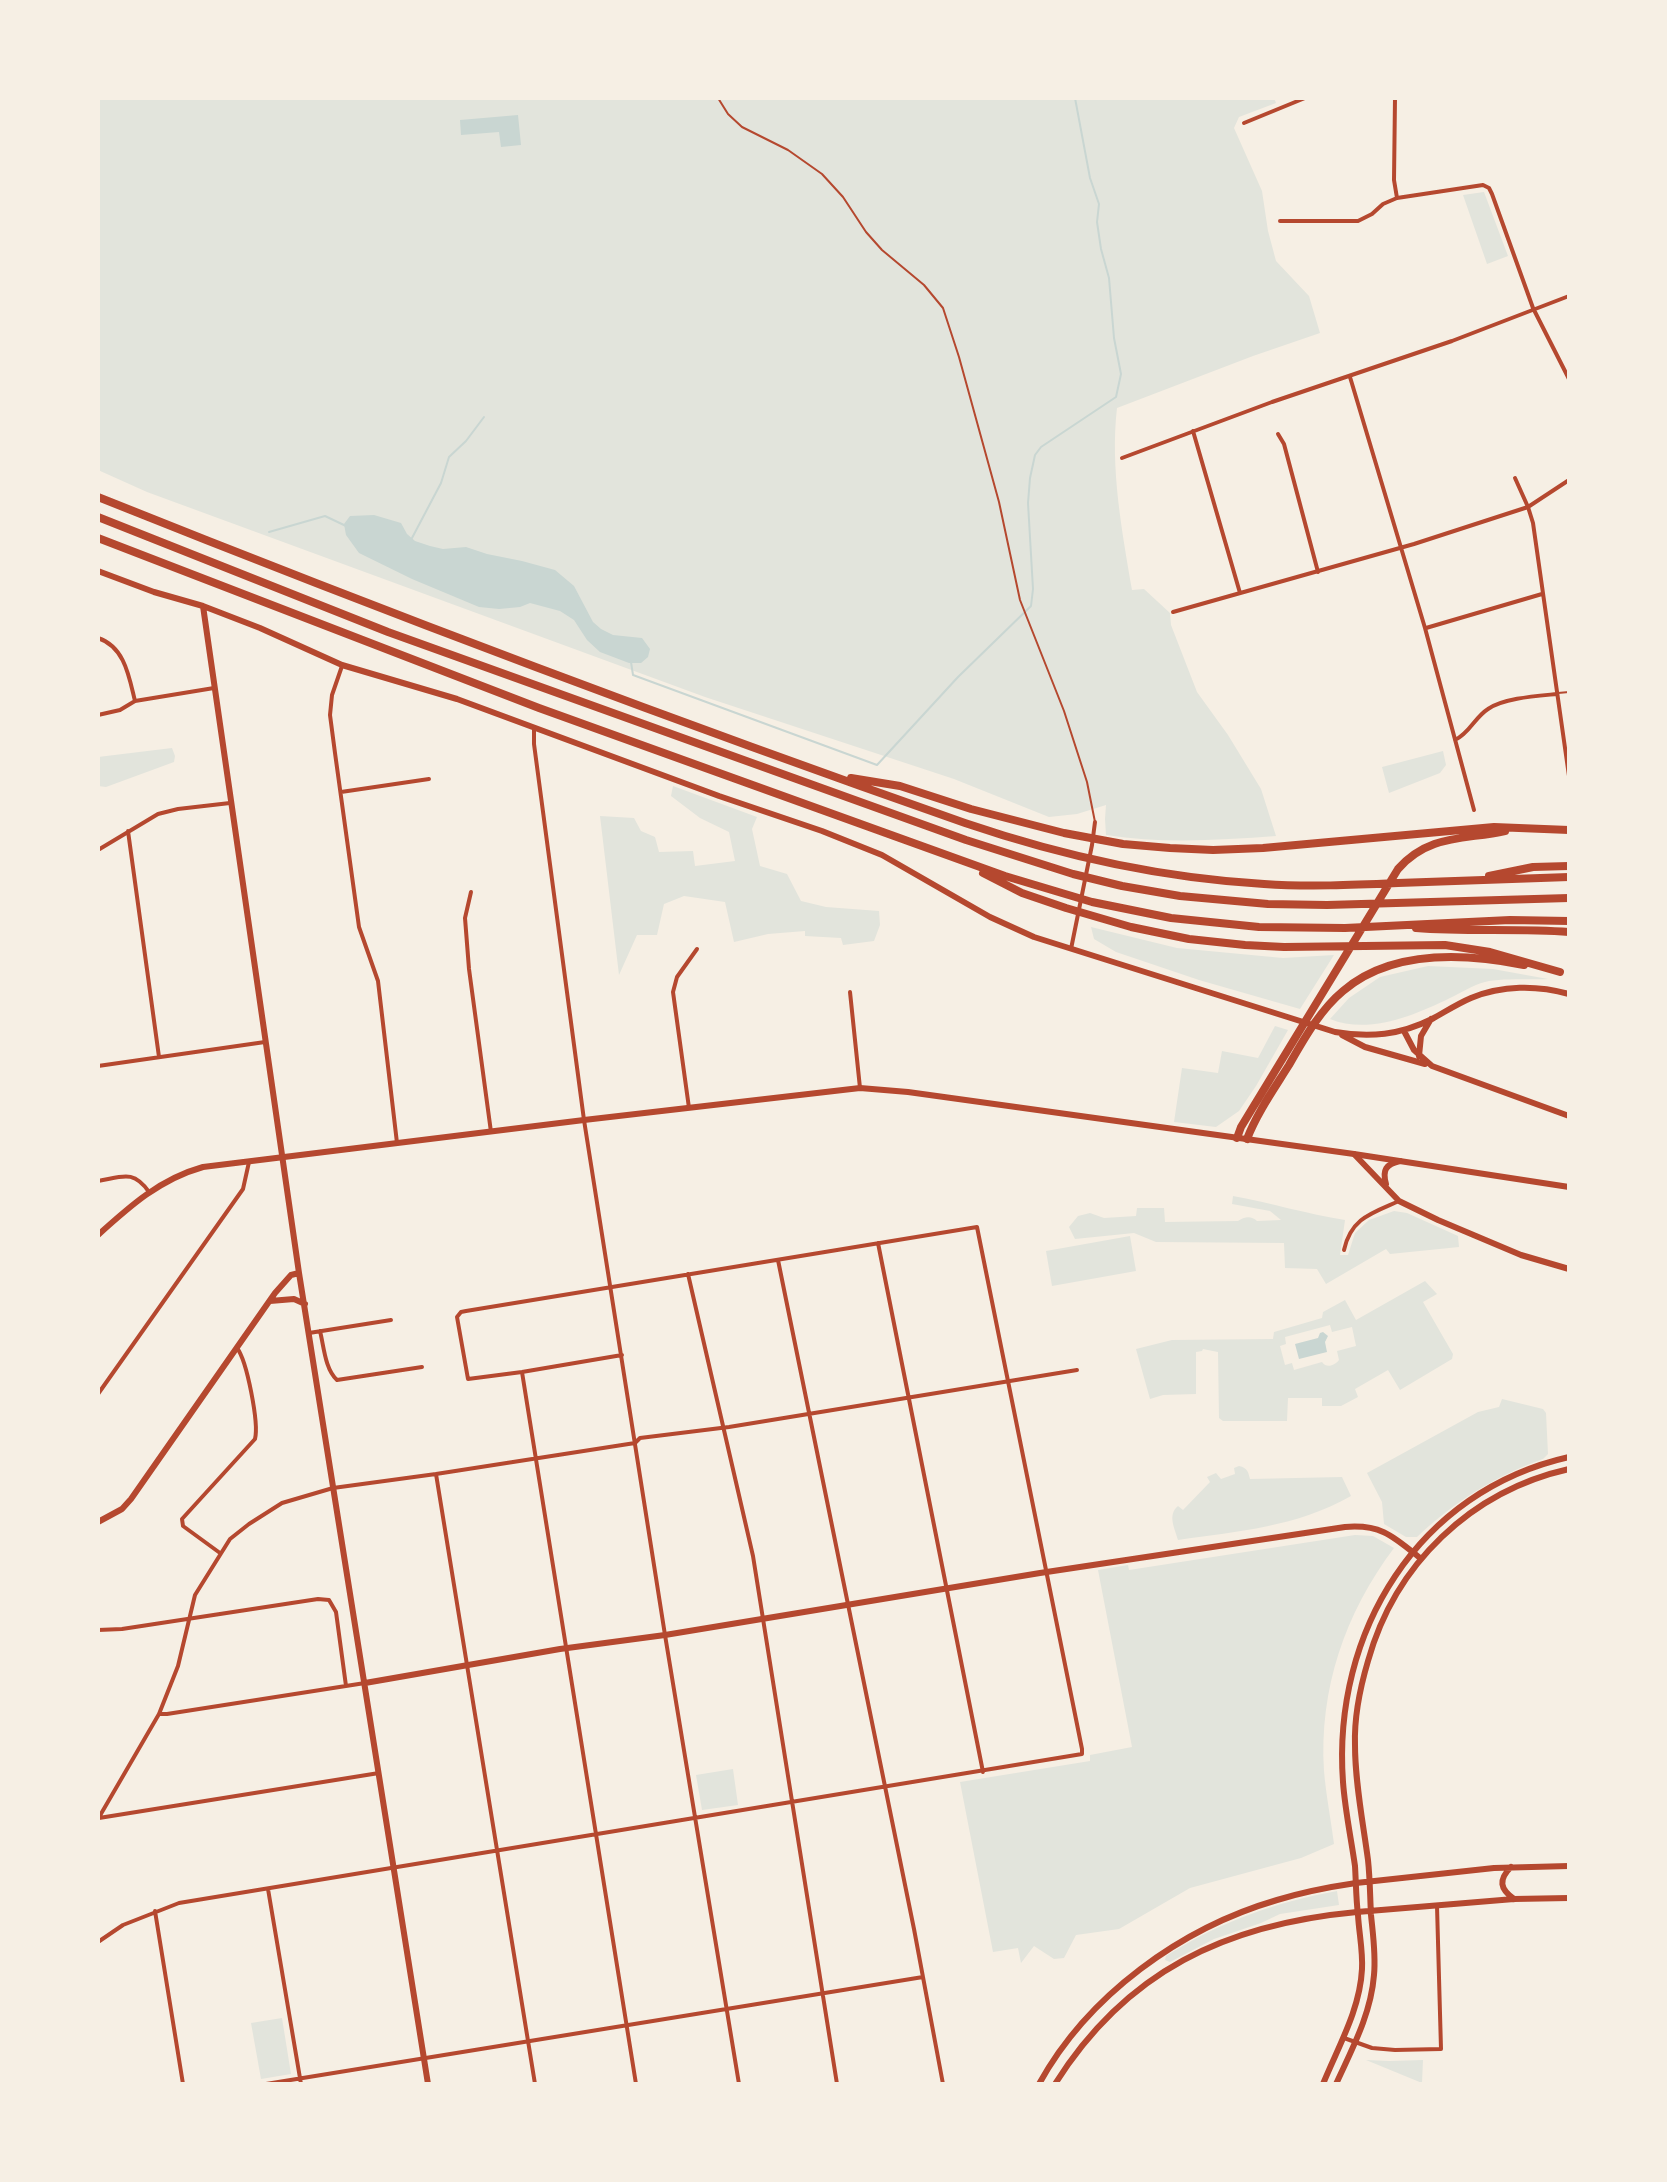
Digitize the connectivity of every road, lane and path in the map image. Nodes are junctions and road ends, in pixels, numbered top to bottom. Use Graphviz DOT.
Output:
graph roads {
  1 [pos="718,98"];
  2 [pos="1305,98"];
  3 [pos="1395,98"];
  4 [pos="1244,123"];
  5 [pos="1397,198"];
  6 [pos="1280,221"];
  7 [pos="1569,296"];
  8 [pos="1533,308"];
  9 [pos="1350,377"];
  10 [pos="1569,379"];
  11 [pos="1193,431"];
  12 [pos="1278,434"];
  13 [pos="1122,458"];
  14 [pos="1515,478"];
  15 [pos="1569,480"];
  16 [pos="98,497"];
  17 [pos="1528,507"];
  18 [pos="98,517"];
  19 [pos="98,538"];
  20 [pos="1401,547"];
  21 [pos="98,571"];
  22 [pos="1318,572"];
  23 [pos="1240,593"];
  24 [pos="1542,594"];
  25 [pos="203,606"];
  26 [pos="1173,612"];
  27 [pos="1425,628"];
  28 [pos="98,638"];
  29 [pos="342,665"];
  30 [pos="214,688"];
  31 [pos="1569,692"];
  32 [pos="1557,694"];
  33 [pos="135,701"];
  34 [pos="98,715"];
  35 [pos="534,728"];
  36 [pos="1455,740"];
  37 [pos="830,774"];
  38 [pos="1569,776"];
  39 [pos="429,779"];
  40 [pos="341,792"];
  41 [pos="230,803"];
  42 [pos="1474,810"];
  43 [pos="1095,822"];
  44 [pos="1521,827"];
  45 [pos="1569,830"];
  46 [pos="128,831"];
  47 [pos="98,850"];
  48 [pos="958,860"];
  49 [pos="1569,866"];
  50 [pos="1569,877"];
  51 [pos="1465,881"];
  52 [pos="471,892"];
  53 [pos="1569,898"];
  54 [pos="1569,921"];
  55 [pos="1387,926"];
  56 [pos="1569,932"];
  57 [pos="697,949"];
  58 [pos="1071,949"];
  59 [pos="1564,973"];
  60 [pos="850,992"];
  61 [pos="1569,994"];
  62 [pos="1431,1019"];
  63 [pos="1404,1031"];
  64 [pos="1335,1032"];
  65 [pos="265,1042"];
  66 [pos="1419,1056"];
  67 [pos="159,1057"];
  68 [pos="1288,1057"];
  69 [pos="98,1066"];
  70 [pos="1432,1066"];
  71 [pos="860,1088"];
  72 [pos="689,1108"];
  73 [pos="1569,1116"];
  74 [pos="584,1120"];
  75 [pos="491,1132"];
  76 [pos="1237,1138"];
  77 [pos="1247,1139"];
  78 [pos="397,1143"];
  79 [pos="1354,1154"];
  80 [pos="282,1158"];
  81 [pos="1400,1161"];
  82 [pos="249,1162"];
  83 [pos="98,1181"];
  84 [pos="1386,1187"];
  85 [pos="1569,1187"];
  86 [pos="149,1192"];
  87 [pos="1399,1201"];
  88 [pos="98,1235"];
  89 [pos="878,1243"];
  90 [pos="1344,1250"];
  91 [pos="778,1260"];
  92 [pos="1569,1269"];
  93 [pos="299,1273"];
  94 [pos="688,1274"];
  95 [pos="610,1286"];
  96 [pos="270,1301"];
  97 [pos="305,1304"];
  98 [pos="391,1320"];
  99 [pos="320,1331"];
  100 [pos="309,1333"];
  101 [pos="237,1348"];
  102 [pos="622,1355"];
  103 [pos="422,1367"];
  104 [pos="1077,1370"];
  105 [pos="522,1372"];
  106 [pos="1007,1381"];
  107 [pos="98,1394"];
  108 [pos="909,1397"];
  109 [pos="808,1414"];
  110 [pos="724,1428"];
  111 [pos="635,1443"];
  112 [pos="1569,1457"];
  113 [pos="535,1458"];
  114 [pos="1569,1469"];
  115 [pos="436,1474"];
  116 [pos="333,1488"];
  117 [pos="98,1522"];
  118 [pos="1412,1552"];
  119 [pos="220,1553"];
  120 [pos="1420,1558"];
  121 [pos="1047,1572"];
  122 [pos="947,1588"];
  123 [pos="848,1605"];
  124 [pos="188,1618"];
  125 [pos="762,1618"];
  126 [pos="98,1630"];
  127 [pos="665,1635"];
  128 [pos="567,1648"];
  129 [pos="467,1666"];
  130 [pos="365,1683"];
  131 [pos="346,1686"];
  132 [pos="159,1714"];
  133 [pos="983,1772"];
  134 [pos="379,1773"];
  135 [pos="885,1788"];
  136 [pos="792,1803"];
  137 [pos="696,1818"];
  138 [pos="98,1819"];
  139 [pos="597,1833"];
  140 [pos="496,1850"];
  141 [pos="1512,1866"];
  142 [pos="1569,1866"];
  143 [pos="394,1868"];
  144 [pos="1370,1881"];
  145 [pos="1356,1883"];
  146 [pos="268,1889"];
  147 [pos="1569,1898"];
  148 [pos="1514,1899"];
  149 [pos="1437,1906"];
  150 [pos="155,1911"];
  151 [pos="1371,1911"];
  152 [pos="1357,1912"];
  153 [pos="98,1942"];
  154 [pos="923,1977"];
  155 [pos="823,1994"];
  156 [pos="727,2010"];
  157 [pos="626,2026"];
  158 [pos="1343,2038"];
  159 [pos="528,2042"];
  160 [pos="1355,2042"];
  161 [pos="424,2059"];
  162 [pos="300,2081"];
  163 [pos="183,2084"];
  164 [pos="266,2084"];
  165 [pos="428,2084"];
  166 [pos="535,2084"];
  167 [pos="636,2084"];
  168 [pos="739,2084"];
  169 [pos="837,2084"];
  170 [pos="943,2084"];
  171 [pos="1039,2084"];
  172 [pos="1055,2084"];
  173 [pos="1323,2084"];
  174 [pos="1336,2084"];
  1 -- 43 [label="lane"];
  2 -- 4 [label="street"];
  3 -- 5 [label="street"];
  5 -- 6 [label="street"];
  5 -- 8 [label="street"];
  7 -- 8 [label="street"];
  8 -- 9 [label="street"];
  8 -- 10 [label="street"];
  9 -- 11 [label="street"];
  9 -- 20 [label="street"];
  11 -- 13 [label="street"];
  11 -- 23 [label="street"];
  12 -- 22 [label="street"];
  14 -- 17 [label="street"];
  15 -- 17 [label="street"];
  16 -- 37 [label="highway"];
  17 -- 20 [label="street"];
  17 -- 24 [label="street"];
  18 -- 53 [label="highway"];
  19 -- 48 [label="highway"];
  20 -- 22 [label="street"];
  20 -- 27 [label="street"];
  21 -- 25 [label="street"];
  22 -- 23 [label="street"];
  23 -- 26 [label="street"];
  24 -- 27 [label="street"];
  24 -- 32 [label="street"];
  25 -- 29 [label="street"];
  25 -- 30 [label="street"];
  27 -- 36 [label="street"];
  28 -- 33 [label="street"];
  29 -- 35 [label="street"];
  29 -- 40 [label="street"];
  30 -- 33 [label="street"];
  30 -- 41 [label="street"];
  31 -- 32 [label="lane"];
  32 -- 36 [label="street"];
  32 -- 38 [label="street"];
  33 -- 34 [label="street"];
  35 -- 58 [label="street"];
  35 -- 74 [label="street"];
  36 -- 42 [label="street"];
  37 -- 44 [label="highway"];
  37 -- 51 [label="highway"];
  39 -- 40 [label="street"];
  40 -- 78 [label="street"];
  41 -- 46 [label="street"];
  41 -- 65 [label="street"];
  43 -- 58 [label="street"];
  44 -- 45 [label="highway"];
  44 -- 68 [label="highway"];
  46 -- 47 [label="street"];
  46 -- 67 [label="street"];
  48 -- 55 [label="highway"];
  48 -- 59 [label="highway"];
  49 -- 51 [label="highway"];
  50 -- 51 [label="highway"];
  52 -- 75 [label="street"];
  54 -- 55 [label="highway"];
  55 -- 56 [label="highway"];
  57 -- 72 [label="street"];
  58 -- 64 [label="street"];
  59 -- 68 [label="highway"];
  60 -- 71 [label="street"];
  61 -- 62 [label="street"];
  62 -- 63 [label="street"];
  62 -- 66 [label="street"];
  63 -- 64 [label="street"];
  63 -- 66 [label="street"];
  64 -- 70 [label="street"];
  65 -- 67 [label="street"];
  65 -- 80 [label="street"];
  66 -- 70 [label="street"];
  67 -- 69 [label="street"];
  68 -- 76 [label="highway"];
  68 -- 77 [label="highway"];
  70 -- 73 [label="street"];
  71 -- 72 [label="street"];
  71 -- 76 [label="street"];
  72 -- 74 [label="street"];
  74 -- 75 [label="street"];
  74 -- 95 [label="street"];
  75 -- 78 [label="street"];
  76 -- 77 [label="street"];
  77 -- 79 [label="street"];
  78 -- 80 [label="street"];
  79 -- 81 [label="street"];
  79 -- 84 [label="street"];
  80 -- 82 [label="street"];
  80 -- 93 [label="street"];
  81 -- 84 [label="street"];
  81 -- 85 [label="street"];
  82 -- 86 [label="street"];
  82 -- 107 [label="street"];
  83 -- 86 [label="street"];
  84 -- 87 [label="street"];
  86 -- 88 [label="street"];
  87 -- 90 [label="street"];
  87 -- 92 [label="street"];
  89 -- 91 [label="street"];
  89 -- 106 [label="street"];
  89 -- 108 [label="street"];
  91 -- 94 [label="street"];
  91 -- 109 [label="street"];
  93 -- 96 [label="street"];
  93 -- 97 [label="street"];
  94 -- 95 [label="street"];
  94 -- 110 [label="street"];
  95 -- 102 [label="street"];
  95 -- 105 [label="street"];
  96 -- 97 [label="street"];
  96 -- 101 [label="street"];
  97 -- 100 [label="street"];
  98 -- 99 [label="street"];
  99 -- 100 [label="street"];
  99 -- 103 [label="street"];
  100 -- 116 [label="street"];
  101 -- 117 [label="street"];
  101 -- 119 [label="street"];
  102 -- 105 [label="street"];
  102 -- 111 [label="street"];
  104 -- 106 [label="street"];
  105 -- 113 [label="street"];
  106 -- 108 [label="street"];
  106 -- 121 [label="street"];
  108 -- 109 [label="street"];
  108 -- 122 [label="street"];
  109 -- 110 [label="street"];
  109 -- 123 [label="street"];
  110 -- 111 [label="street"];
  110 -- 125 [label="street"];
  111 -- 113 [label="street"];
  111 -- 127 [label="street"];
  112 -- 118 [label="street"];
  113 -- 115 [label="street"];
  113 -- 128 [label="street"];
  114 -- 120 [label="street"];
  115 -- 116 [label="street"];
  115 -- 129 [label="street"];
  116 -- 119 [label="street"];
  116 -- 130 [label="street"];
  118 -- 120 [label="street"];
  118 -- 121 [label="street"];
  118 -- 145 [label="street"];
  119 -- 124 [label="street"];
  120 -- 144 [label="street"];
  121 -- 122 [label="street"];
  121 -- 133 [label="street"];
  122 -- 123 [label="street"];
  122 -- 133 [label="street"];
  123 -- 125 [label="street"];
  123 -- 135 [label="street"];
  124 -- 126 [label="street"];
  124 -- 131 [label="street"];
  124 -- 132 [label="street"];
  125 -- 127 [label="street"];
  125 -- 136 [label="street"];
  127 -- 128 [label="street"];
  127 -- 137 [label="street"];
  128 -- 129 [label="street"];
  128 -- 139 [label="street"];
  129 -- 130 [label="street"];
  129 -- 140 [label="street"];
  130 -- 131 [label="street"];
  130 -- 134 [label="street"];
  131 -- 132 [label="street"];
  132 -- 138 [label="street"];
  133 -- 135 [label="street"];
  134 -- 138 [label="street"];
  134 -- 143 [label="street"];
  135 -- 136 [label="street"];
  135 -- 154 [label="street"];
  136 -- 137 [label="street"];
  136 -- 155 [label="street"];
  137 -- 139 [label="street"];
  137 -- 156 [label="street"];
  139 -- 140 [label="street"];
  139 -- 157 [label="street"];
  140 -- 143 [label="street"];
  140 -- 159 [label="street"];
  141 -- 142 [label="street"];
  141 -- 144 [label="street"];
  141 -- 148 [label="street"];
  143 -- 146 [label="street"];
  143 -- 161 [label="street"];
  144 -- 145 [label="street"];
  144 -- 151 [label="street"];
  145 -- 152 [label="street"];
  145 -- 171 [label="street"];
  146 -- 150 [label="street"];
  146 -- 162 [label="street"];
  147 -- 148 [label="street"];
  148 -- 149 [label="street"];
  149 -- 151 [label="street"];
  149 -- 160 [label="street"];
  150 -- 153 [label="street"];
  150 -- 163 [label="street"];
  151 -- 152 [label="street"];
  151 -- 160 [label="street"];
  152 -- 158 [label="street"];
  152 -- 172 [label="street"];
  154 -- 155 [label="street"];
  154 -- 170 [label="street"];
  155 -- 156 [label="street"];
  155 -- 169 [label="street"];
  156 -- 157 [label="street"];
  156 -- 168 [label="street"];
  157 -- 159 [label="street"];
  157 -- 167 [label="street"];
  158 -- 160 [label="street"];
  158 -- 173 [label="street"];
  159 -- 161 [label="street"];
  159 -- 166 [label="street"];
  160 -- 174 [label="street"];
  161 -- 162 [label="street"];
  161 -- 165 [label="street"];
  162 -- 164 [label="street"];
}
